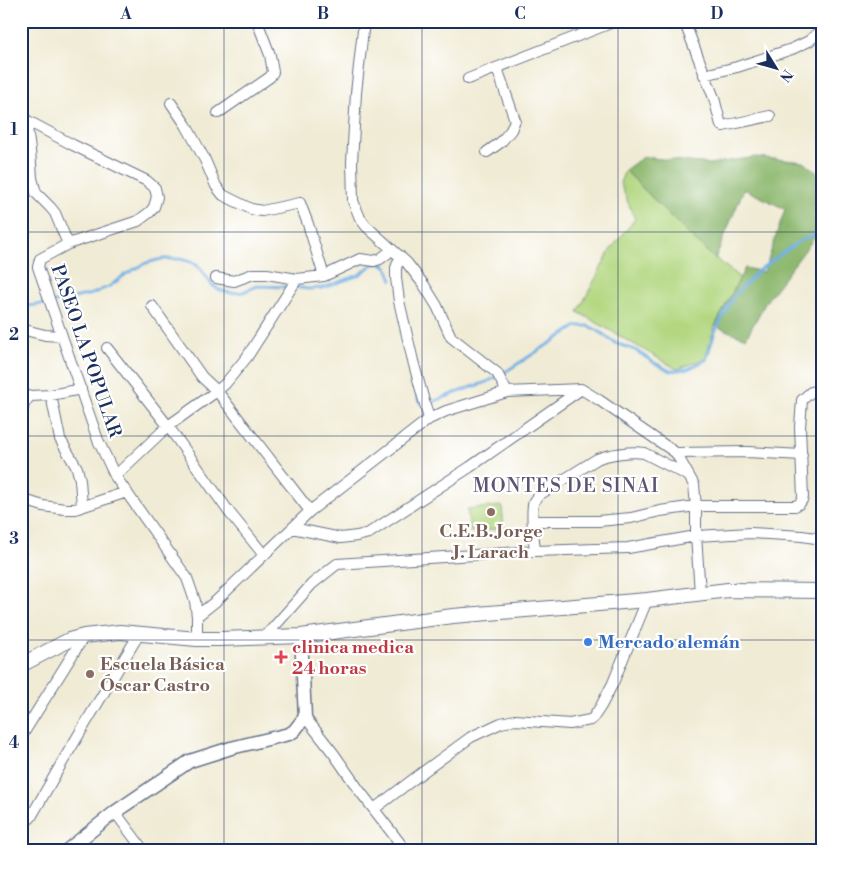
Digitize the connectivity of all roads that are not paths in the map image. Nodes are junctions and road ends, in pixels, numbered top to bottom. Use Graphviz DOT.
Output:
graph roads {
  1 [pos="257,21"];
  2 [pos="364,21"];
  3 [pos="616,21"];
  4 [pos="684,21"];
  5 [pos="822,29"];
  6 [pos="497,68"];
  7 [pos="704,75"];
  8 [pos="468,79"];
  9 [pos="171,103"];
  10 [pos="218,113"];
  11 [pos="23,116"];
  12 [pos="770,116"];
  13 [pos="487,152"];
  14 [pos="32,178"];
  15 [pos="21,180"];
  16 [pos="68,244"];
  17 [pos="396,253"];
  18 [pos="324,276"];
  19 [pos="216,278"];
  20 [pos="297,279"];
  21 [pos="152,306"];
  22 [pos="21,329"];
  23 [pos="62,336"];
  24 [pos="107,348"];
  25 [pos="81,389"];
  26 [pos="581,389"];
  27 [pos="217,391"];
  28 [pos="507,391"];
  29 [pos="822,392"];
  30 [pos="51,395"];
  31 [pos="21,415"];
  32 [pos="430,419"];
  33 [pos="168,426"];
  34 [pos="676,454"];
  35 [pos="802,455"];
  36 [pos="115,476"];
  37 [pos="689,476"];
  38 [pos="127,492"];
  39 [pos="21,498"];
  40 [pos="82,506"];
  41 [pos="696,506"];
  42 [pos="310,511"];
  43 [pos="533,521"];
  44 [pos="292,528"];
  45 [pos="696,536"];
  46 [pos="822,539"];
  47 [pos="535,551"];
  48 [pos="264,555"];
  49 [pos="822,591"];
  50 [pos="700,593"];
  51 [pos="647,600"];
  52 [pos="198,616"];
  53 [pos="138,634"];
  54 [pos="84,636"];
  55 [pos="301,636"];
  56 [pos="264,638"];
  57 [pos="197,639"];
  58 [pos="21,665"];
  59 [pos="305,717"];
  60 [pos="21,737"];
  61 [pos="374,809"];
  62 [pos="115,812"];
  63 [pos="21,826"];
  64 [pos="66,851"];
  65 [pos="144,851"];
  66 [pos="406,851"];
  1 -- 10 [label="street"];
  2 -- 17 [label="street"];
  3 -- 6 [label="street"];
  4 -- 7 [label="street"];
  5 -- 7 [label="street"];
  6 -- 8 [label="street"];
  6 -- 13 [label="street"];
  7 -- 12 [label="street"];
  9 -- 18 [label="street"];
  11 -- 14 [label="street"];
  11 -- 16 [label="street, PASEO LA POPULAR"];
  14 -- 15 [label="street"];
  14 -- 16 [label="street"];
  16 -- 23 [label="street, PASEO LA POPULAR"];
  17 -- 18 [label="street"];
  17 -- 28 [label="street"];
  17 -- 32 [label="street"];
  18 -- 20 [label="street"];
  19 -- 20 [label="street"];
  20 -- 27 [label="street"];
  21 -- 27 [label="street"];
  22 -- 23 [label="street"];
  23 -- 25 [label="street, PASEO LA POPULAR"];
  24 -- 33 [label="street"];
  25 -- 30 [label="street"];
  25 -- 36 [label="street, PASEO LA POPULAR"];
  26 -- 28 [label="street"];
  26 -- 34 [label="street"];
  26 -- 44 [label="street"];
  27 -- 33 [label="street"];
  27 -- 42 [label="street"];
  28 -- 32 [label="street"];
  29 -- 35 [label="street"];
  30 -- 31 [label="street"];
  30 -- 40 [label="street"];
  32 -- 42 [label="street"];
  33 -- 36 [label="street"];
  33 -- 48 [label="street"];
  34 -- 35 [label="street"];
  34 -- 37 [label="street"];
  35 -- 41 [label="street"];
  36 -- 38 [label="street, PASEO LA POPULAR"];
  37 -- 41 [label="street"];
  37 -- 43 [label="street"];
  38 -- 40 [label="street"];
  38 -- 52 [label="street, PASEO LA POPULAR"];
  39 -- 40 [label="street"];
  41 -- 43 [label="street"];
  41 -- 45 [label="street"];
  42 -- 44 [label="street"];
  43 -- 47 [label="street"];
  44 -- 48 [label="street"];
  45 -- 46 [label="street"];
  45 -- 47 [label="street"];
  45 -- 50 [label="street"];
  47 -- 56 [label="street"];
  48 -- 52 [label="street"];
  49 -- 50 [label="main road"];
  50 -- 51 [label="main road"];
  51 -- 55 [label="main road"];
  51 -- 61 [label="street"];
  52 -- 57 [label="street, PASEO LA POPULAR"];
  53 -- 54 [label="main road"];
  53 -- 57 [label="main road"];
  53 -- 63 [label="street"];
  54 -- 58 [label="main road"];
  54 -- 60 [label="street"];
  55 -- 56 [label="main road"];
  55 -- 59 [label="street"];
  56 -- 57 [label="main road"];
  59 -- 61 [label="street"];
  59 -- 62 [label="street"];
  61 -- 66 [label="street"];
  62 -- 64 [label="street"];
  62 -- 65 [label="street"];
}
